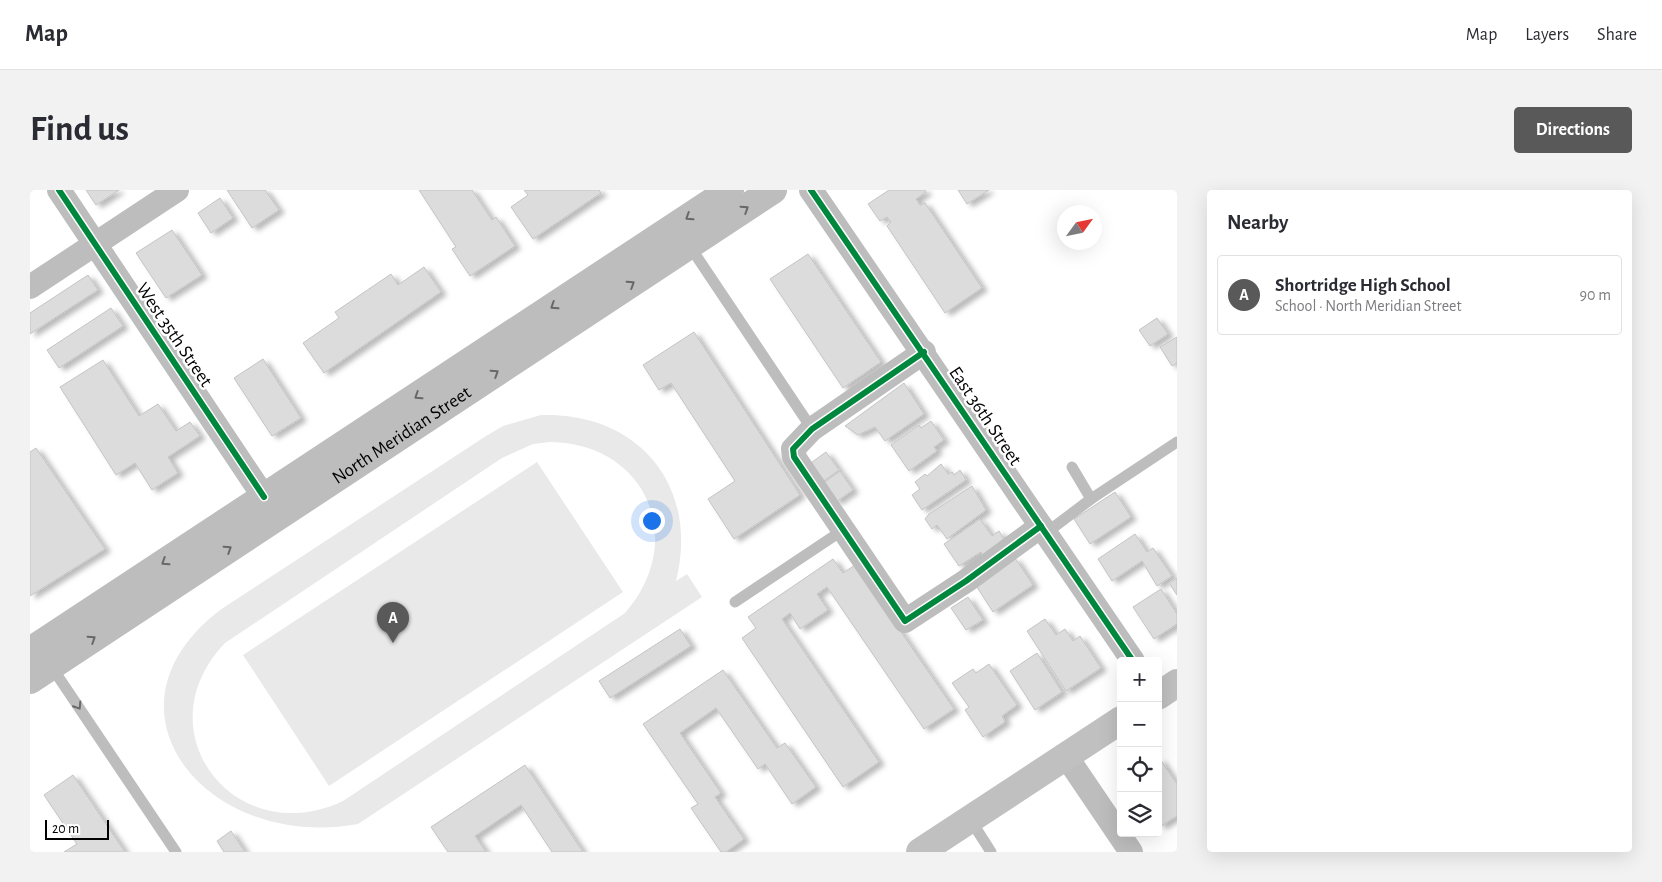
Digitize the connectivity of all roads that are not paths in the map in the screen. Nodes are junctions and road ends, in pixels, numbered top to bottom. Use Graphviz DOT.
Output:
graph roads {
  1 [pos="59,190"];
  2 [pos="177,190"];
  3 [pos="730,190"];
  4 [pos="773,190"];
  5 [pos="812,190"];
  6 [pos="96,244"];
  7 [pos="689,245"];
  8 [pos="30,286"];
  9 [pos="924,352"];
  10 [pos="812,429"];
  11 [pos="1177,442"];
  12 [pos="1072,466"];
  13 [pos="264,497"];
  14 [pos="1091,499"];
  15 [pos="1044,529"];
  16 [pos="843,530"];
  17 [pos="735,602"];
  18 [pos="1130,657"];
  19 [pos="37,666"];
  20 [pos="1177,683"];
  21 [pos="1162,693"];
  22 [pos="1117,723"];
  23 [pos="1066,756"];
  24 [pos="970,819"];
  25 [pos="176,852"];
  26 [pos="920,852"];
  27 [pos="991,852"];
  28 [pos="1131,852"];
  1 -- 6 [label="street, West 35th Street"];
  2 -- 6 [label="street"];
  3 -- 13 [label="main road, North Meridian Street, one-way"];
  7 -- 4 [label="main road, North Meridian Street, one-way"];
  5 -- 9 [label="street, East 36th Street"];
  6 -- 8 [label="street"];
  6 -- 13 [label="street, West 35th Street"];
  7 -- 10 [label="lane"];
  19 -- 7 [label="main road, North Meridian Street, one-way"];
  9 -- 10 [label="street"];
  9 -- 15 [label="street, East 36th Street"];
  10 -- 16 [label="street"];
  11 -- 14 [label="lane"];
  12 -- 14 [label="lane"];
  13 -- 19 [label="main road, North Meridian Street, one-way"];
  14 -- 15 [label="lane"];
  15 -- 16 [label="street"];
  15 -- 18 [label="street, East 36th Street"];
  16 -- 17 [label="lane"];
  19 -- 25 [label="lane, one-way"];
  20 -- 21 [label="street"];
  22 -- 23 [label="street"];
  23 -- 24 [label="street"];
  23 -- 28 [label="street"];
  24 -- 26 [label="street"];
  24 -- 27 [label="lane"];
}
